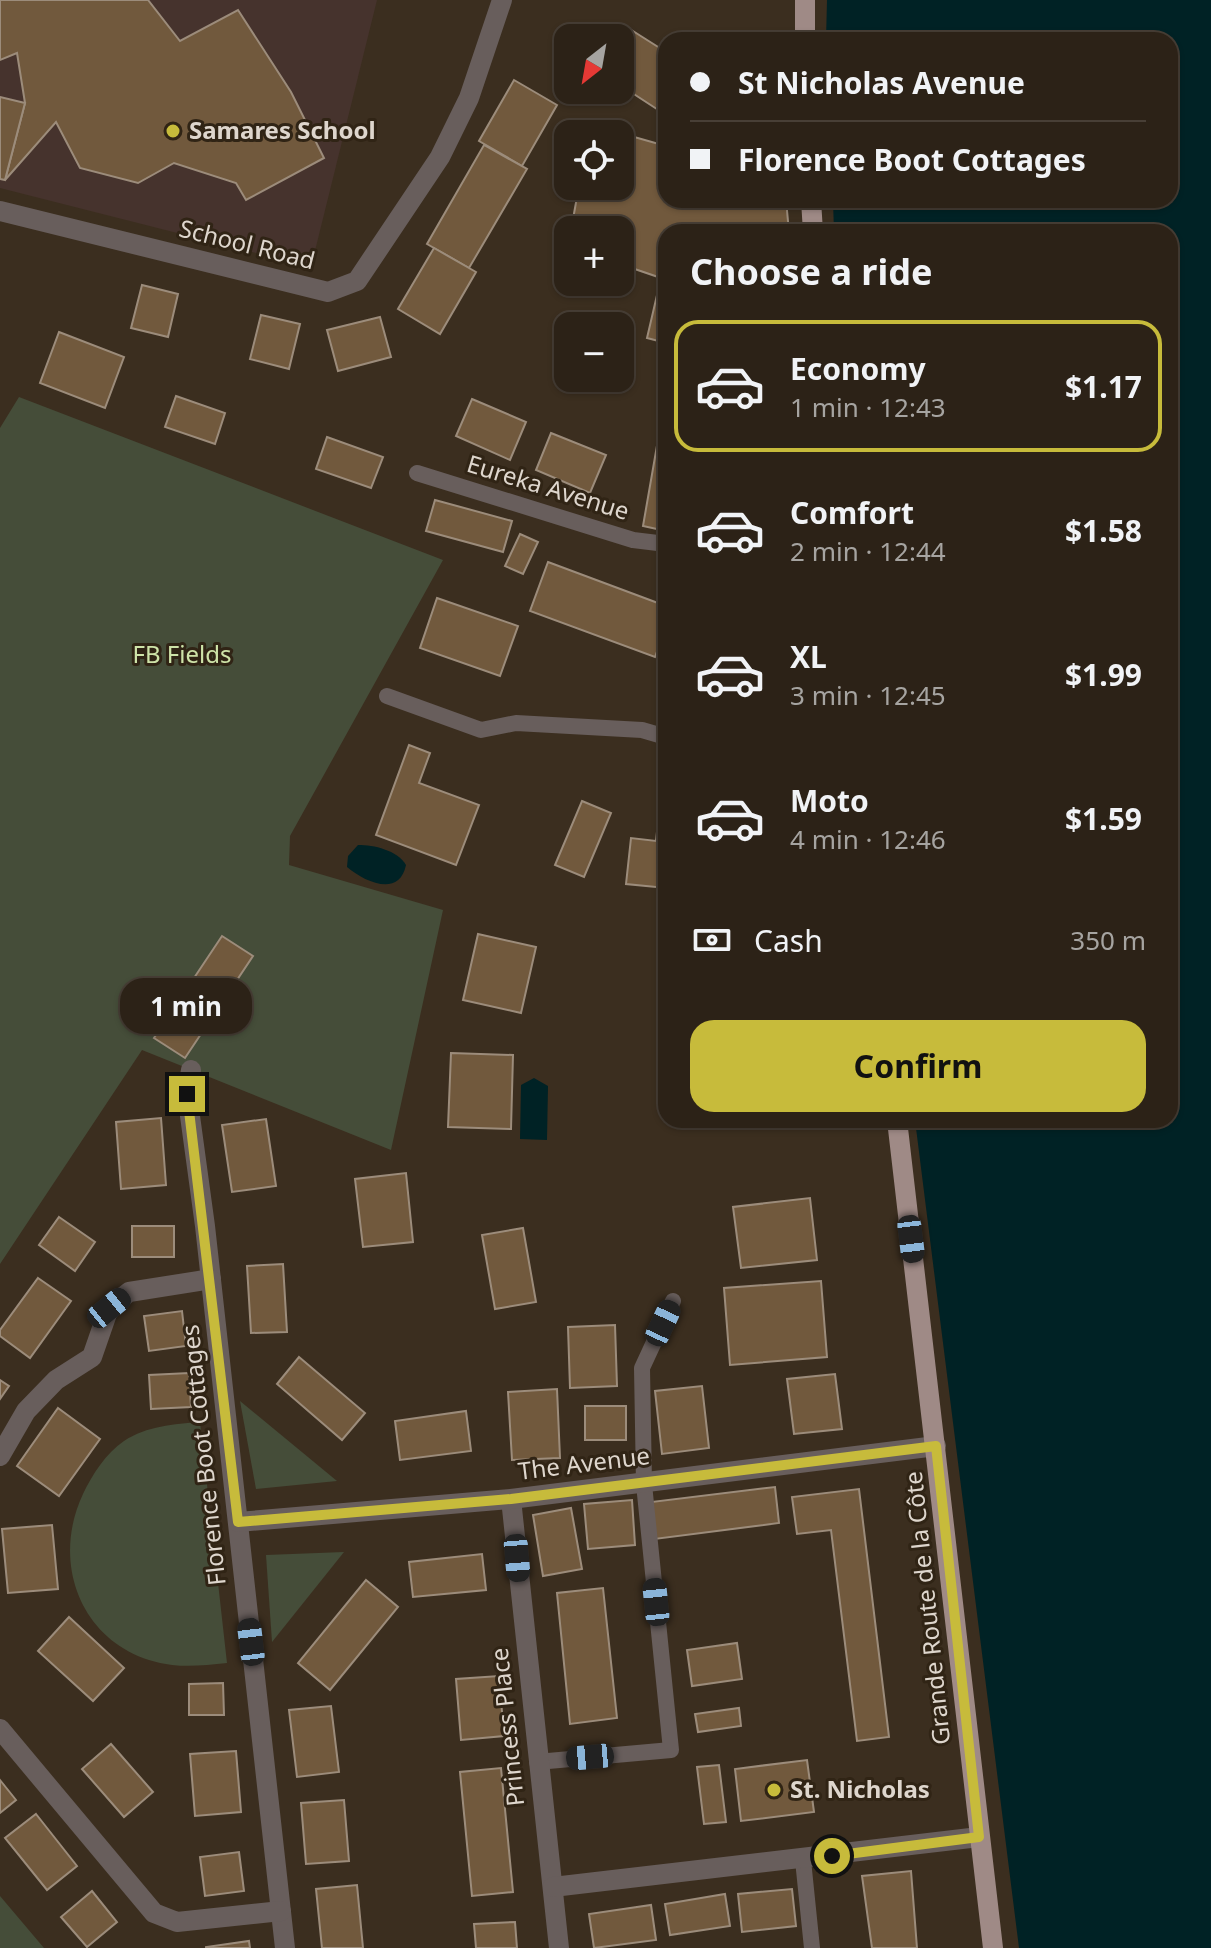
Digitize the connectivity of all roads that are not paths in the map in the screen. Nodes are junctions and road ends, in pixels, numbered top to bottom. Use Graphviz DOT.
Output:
graph roads {
  1 [pos="502,0"];
  2 [pos="805,0"];
  3 [pos="805,32"];
  4 [pos="0,211"];
  5 [pos="417,473"];
  6 [pos="658,543"];
  7 [pos="387,696"];
  8 [pos="658,735"];
  9 [pos="191,1070"];
  10 [pos="898,1128"];
  11 [pos="211,1279"];
  12 [pos="673,1301"];
  13 [pos="936,1446"];
  14 [pos="0,1456"];
  15 [pos="644,1484"];
  16 [pos="511,1499"];
  17 [pos="238,1522"];
  18 [pos="0,1729"];
  19 [pos="537,1762"];
  20 [pos="979,1837"];
  21 [pos="803,1860"];
  22 [pos="553,1887"];
  23 [pos="281,1911"];
  24 [pos="285,1948"];
  25 [pos="559,1948"];
  26 [pos="812,1948"];
  27 [pos="993,1948"];
  1 -- 4 [label="street, School Road"];
  2 -- 3 [label="main road"];
  5 -- 6 [label="lane, Eureka Avenue"];
  7 -- 8 [label="lane"];
  9 -- 11 [label="street, Florence Boot Cottages"];
  10 -- 13 [label="main road, Grande Route de la Côte"];
  11 -- 14 [label="street"];
  11 -- 17 [label="street, Florence Boot Cottages"];
  12 -- 15 [label="lane"];
  13 -- 15 [label="street, The Avenue"];
  13 -- 20 [label="main road, Grande Route de la Côte"];
  15 -- 16 [label="street, The Avenue"];
  15 -- 19 [label="lane"];
  16 -- 17 [label="street, The Avenue"];
  16 -- 19 [label="street, Princess Place"];
  17 -- 23 [label="street, Florence Boot Cottages"];
  18 -- 23 [label="street"];
  19 -- 22 [label="street, Princess Place"];
  20 -- 21 [label="street"];
  20 -- 27 [label="main road, Grande Route de la Côte"];
  21 -- 22 [label="street"];
  21 -- 26 [label="lane"];
  22 -- 25 [label="street, Princess Place"];
  23 -- 24 [label="street, Florence Boot Cottages"];
}
